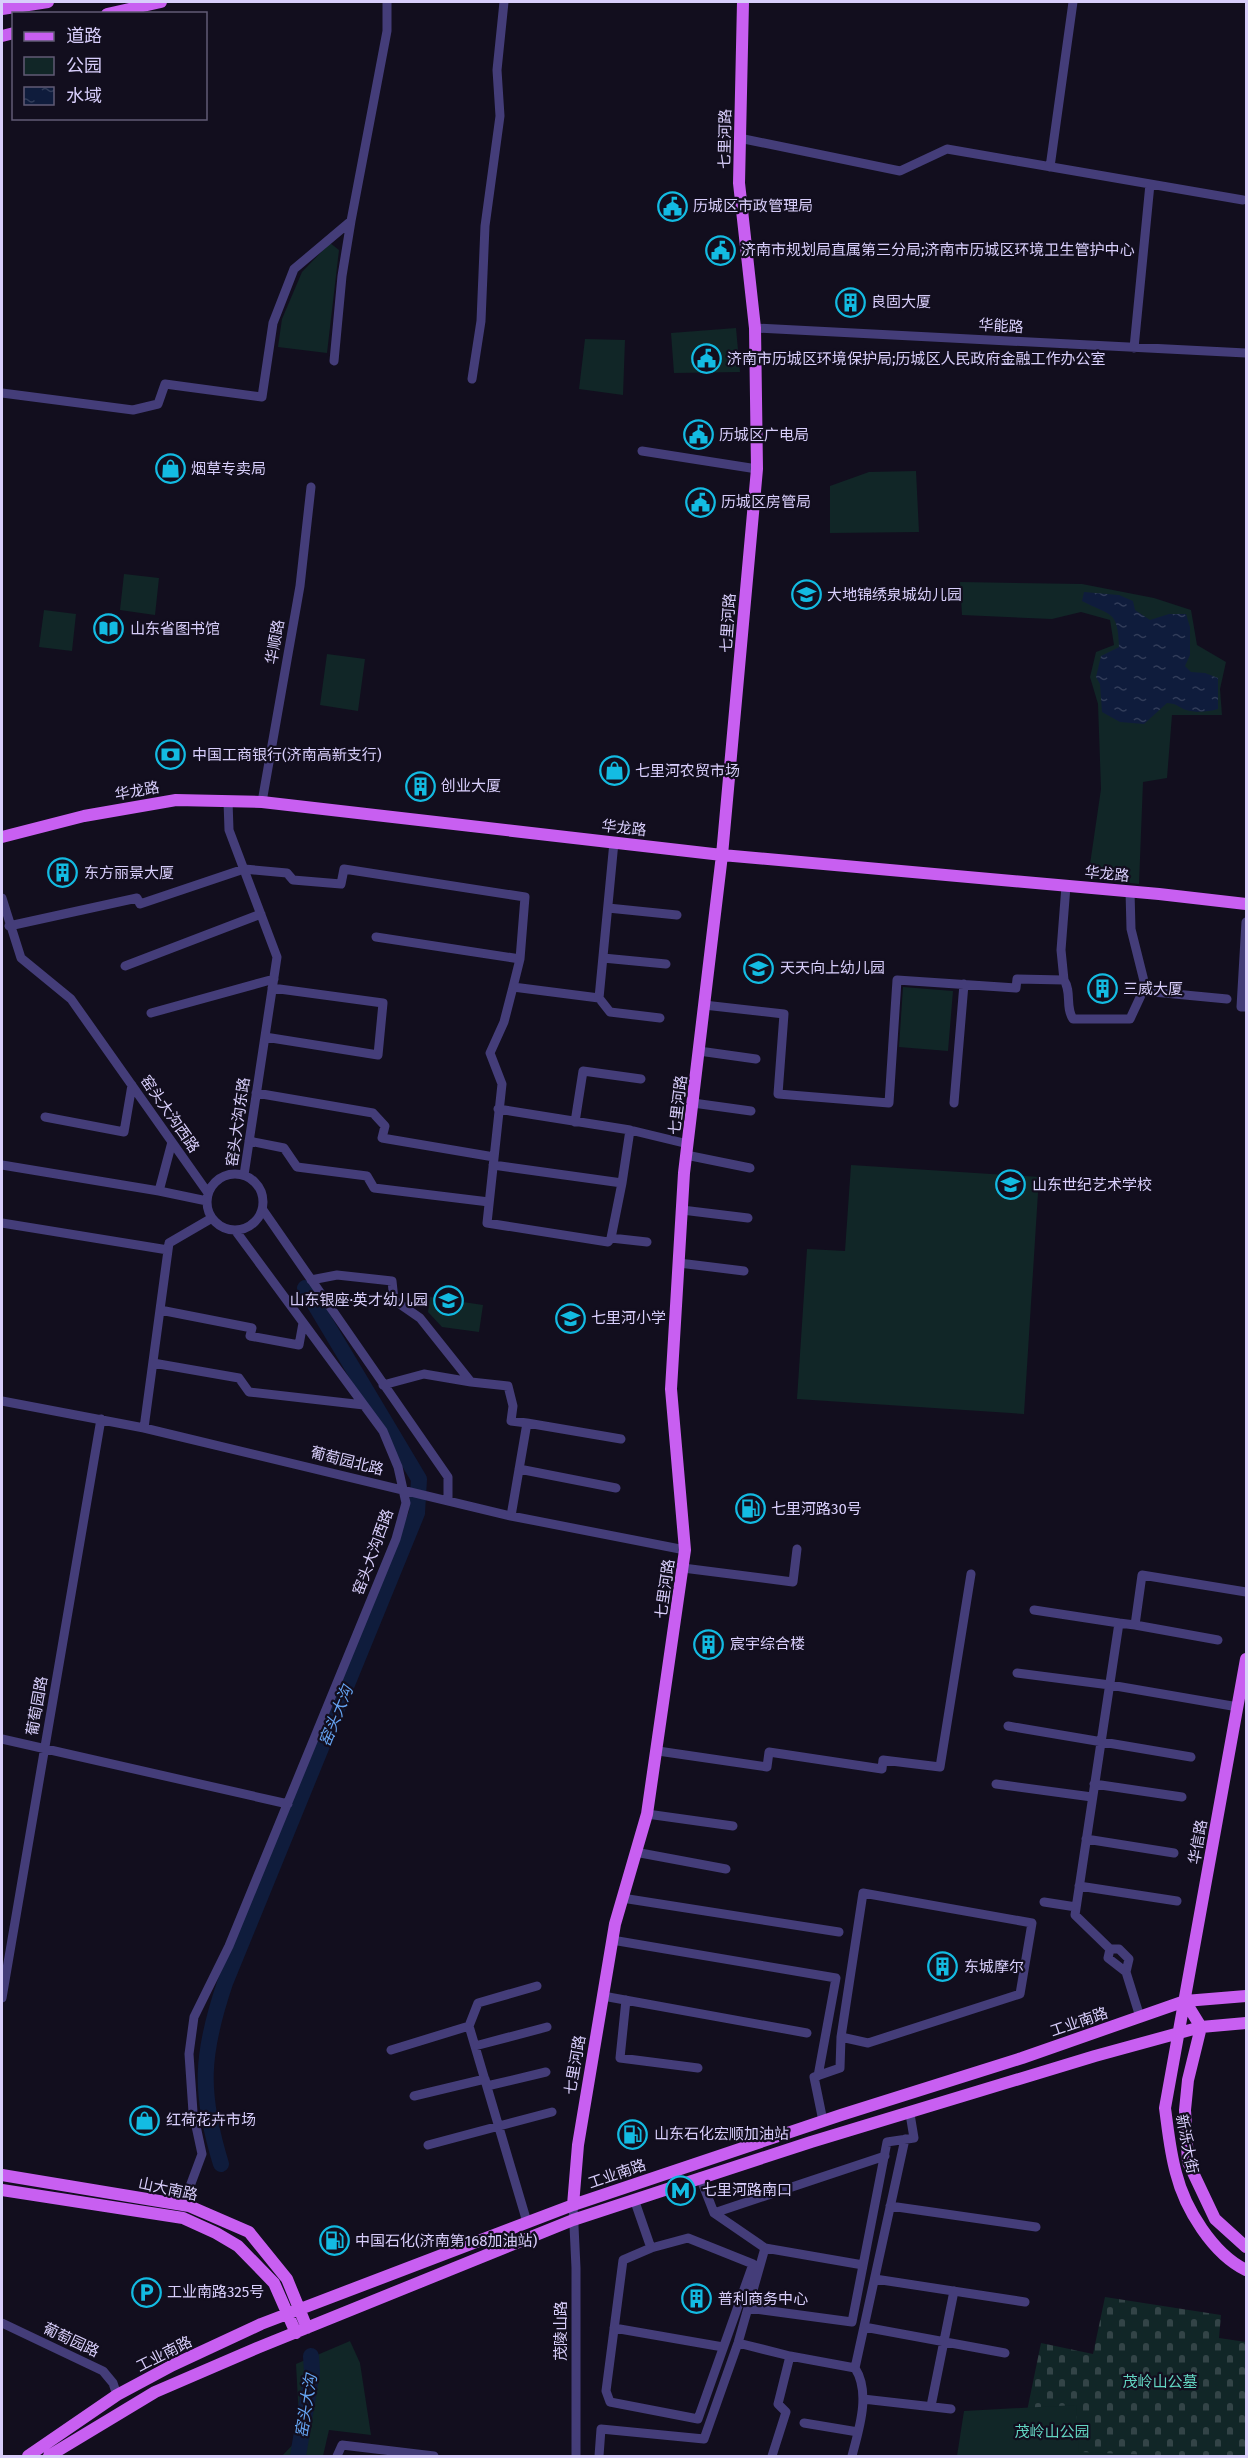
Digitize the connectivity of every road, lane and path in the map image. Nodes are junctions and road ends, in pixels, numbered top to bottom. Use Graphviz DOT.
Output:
graph roads {
  1 [pos="48,2"];
  2 [pos="161,2"];
  3 [pos="387,2"];
  4 [pos="504,2"];
  5 [pos="743,2"];
  6 [pos="1073,2"];
  7 [pos="2,9"];
  8 [pos="116,12"];
  9 [pos="739,138"];
  10 [pos="1050,167"];
  11 [pos="1150,184"];
  12 [pos="1243,200"];
  13 [pos="351,221"];
  14 [pos="754,328"];
  15 [pos="1134,348"];
  16 [pos="1246,354"];
  17 [pos="334,361"];
  18 [pos="472,379"];
  19 [pos="2,393"];
  20 [pos="642,451"];
  21 [pos="757,469"];
  22 [pos="311,487"];
  23 [pos="228,801"];
  24 [pos="262,802"];
  25 [pos="2,837"];
  26 [pos="615,842"];
  27 [pos="722,855"];
  28 [pos="244,869"];
  29 [pos="1066,885"];
  30 [pos="1130,891"];
  31 [pos="2,898"];
  32 [pos="1246,904"];
  33 [pos="608,908"];
  34 [pos="261,914"];
  35 [pos="677,915"];
  36 [pos="1246,922"];
  37 [pos="9,926"];
  38 [pos="376,937"];
  39 [pos="603,958"];
  40 [pos="520,959"];
  41 [pos="666,964"];
  42 [pos="125,966"];
  43 [pos="1064,980"];
  44 [pos="273,984"];
  45 [pos="964,984"];
  46 [pos="513,987"];
  47 [pos="1143,992"];
  48 [pos="599,998"];
  49 [pos="1227,999"];
  50 [pos="704,1005"];
  51 [pos="1246,1007"];
  52 [pos="151,1013"];
  53 [pos="660,1018"];
  54 [pos="265,1037"];
  55 [pos="699,1051"];
  56 [pos="756,1059"];
  57 [pos="641,1080"];
  58 [pos="132,1085"];
  59 [pos="256,1093"];
  60 [pos="954,1103"];
  61 [pos="693,1104"];
  62 [pos="498,1109"];
  63 [pos="751,1111"];
  64 [pos="45,1118"];
  65 [pos="575,1122"];
  66 [pos="630,1130"];
  67 [pos="249,1141"];
  68 [pos="172,1142"];
  69 [pos="687,1149"];
  70 [pos="493,1161"];
  71 [pos="2,1165"];
  72 [pos="750,1168"];
  73 [pos="244,1175"];
  74 [pos="622,1183"];
  75 [pos="159,1191"];
  76 [pos="208,1197"];
  77 [pos="489,1202"];
  78 [pos="263,1210"];
  79 [pos="682,1210"];
  80 [pos="212,1218"];
  81 [pos="748,1218"];
  82 [pos="2,1223"];
  83 [pos="235,1230"];
  84 [pos="611,1238"];
  85 [pos="647,1242"];
  86 [pos="168,1250"];
  87 [pos="679,1263"];
  88 [pos="744,1271"];
  89 [pos="311,1280"];
  90 [pos="160,1310"];
  91 [pos="303,1323"];
  92 [pos="153,1363"];
  93 [pos="471,1382"];
  94 [pos="382,1385"];
  95 [pos="2,1401"];
  96 [pos="364,1405"];
  97 [pos="101,1419"];
  98 [pos="527,1423"];
  99 [pos="144,1428"];
  100 [pos="621,1439"];
  101 [pos="519,1470"];
  102 [pos="616,1488"];
  103 [pos="403,1490"];
  104 [pos="448,1500"];
  105 [pos="511,1516"];
  106 [pos="797,1549"];
  107 [pos="685,1550"];
  108 [pos="683,1568"];
  109 [pos="971,1574"];
  110 [pos="1246,1592"];
  111 [pos="1034,1610"];
  112 [pos="1119,1623"];
  113 [pos="1135,1625"];
  114 [pos="1218,1640"];
  115 [pos="1246,1659"];
  116 [pos="1017,1673"];
  117 [pos="1110,1685"];
  118 [pos="1238,1707"];
  119 [pos="1008,1726"];
  120 [pos="2,1739"];
  121 [pos="1101,1741"];
  122 [pos="45,1750"];
  123 [pos="658,1751"];
  124 [pos="1191,1757"];
  125 [pos="996,1784"];
  126 [pos="1094,1784"];
  127 [pos="1092,1797"];
  128 [pos="1182,1797"];
  129 [pos="288,1803"];
  130 [pos="647,1814"];
  131 [pos="733,1826"];
  132 [pos="1086,1839"];
  133 [pos="635,1852"];
  134 [pos="1174,1853"];
  135 [pos="726,1869"];
  136 [pos="1079,1886"];
  137 [pos="622,1898"];
  138 [pos="1177,1901"];
  139 [pos="1044,1902"];
  140 [pos="1076,1907"];
  141 [pos="838,1932"];
  142 [pos="612,1940"];
  143 [pos="1110,1949"];
  144 [pos="1126,1972"];
  145 [pos="537,1986"];
  146 [pos="603,1996"];
  147 [pos="1246,1996"];
  148 [pos="2,1998"];
  149 [pos="626,2000"];
  150 [pos="1185,2001"];
  151 [pos="1140,2017"];
  152 [pos="1246,2023"];
  153 [pos="469,2026"];
  154 [pos="547,2027"];
  155 [pos="1201,2027"];
  156 [pos="807,2033"];
  157 [pos="1177,2034"];
  158 [pos="841,2037"];
  159 [pos="475,2046"];
  160 [pos="391,2050"];
  161 [pos="698,2068"];
  162 [pos="546,2072"];
  163 [pos="818,2076"];
  164 [pos="486,2083"];
  165 [pos="414,2096"];
  166 [pos="552,2112"];
  167 [pos="910,2114"];
  168 [pos="823,2121"];
  169 [pos="499,2126"];
  170 [pos="905,2139"];
  171 [pos="428,2145"];
  172 [pos="885,2156"];
  173 [pos="2,2175"];
  174 [pos="700,2177"];
  175 [pos="2,2190"];
  176 [pos="634,2199"];
  177 [pos="183,2205"];
  178 [pos="573,2205"];
  179 [pos="890,2206"];
  180 [pos="714,2213"];
  181 [pos="573,2220"];
  182 [pos="527,2222"];
  183 [pos="1036,2227"];
  184 [pos="1246,2247"];
  185 [pos="651,2248"];
  186 [pos="765,2248"];
  187 [pos="863,2265"];
  188 [pos="1246,2270"];
  189 [pos="874,2279"];
  190 [pos="954,2291"];
  191 [pos="1025,2302"];
  192 [pos="748,2308"];
  193 [pos="301,2310"];
  194 [pos="287,2315"];
  195 [pos="2,2323"];
  196 [pos="864,2327"];
  197 [pos="614,2328"];
  198 [pos="301,2330"];
  199 [pos="945,2342"];
  200 [pos="738,2343"];
  201 [pos="723,2348"];
  202 [pos="1005,2353"];
  203 [pos="790,2356"];
  204 [pos="855,2368"];
  205 [pos="117,2395"];
  206 [pos="863,2398"];
  207 [pos="930,2406"];
  208 [pos="951,2409"];
  209 [pos="804,2423"];
  210 [pos="858,2432"];
  211 [pos="28,2457"];
  212 [pos="49,2457"];
  213 [pos="337,2457"];
  214 [pos="434,2457"];
  215 [pos="576,2457"];
  216 [pos="599,2457"];
  217 [pos="772,2457"];
  218 [pos="852,2457"];
  1 -- 7 [label="main road"];
  2 -- 8 [label="main road"];
  3 -- 13 [label="street"];
  4 -- 18 [label="street"];
  5 -- 9 [label="main road, 七里河路"];
  6 -- 10 [label="street"];
  9 -- 10 [label="street"];
  9 -- 14 [label="main road, 七里河路"];
  10 -- 11 [label="street"];
  11 -- 12 [label="street"];
  11 -- 15 [label="street"];
  13 -- 17 [label="street"];
  13 -- 19 [label="street"];
  14 -- 15 [label="street, 华能路"];
  14 -- 21 [label="main road, 七里河路"];
  15 -- 16 [label="street, 华能路"];
  20 -- 21 [label="street"];
  21 -- 27 [label="main road, 七里河路"];
  22 -- 24 [label="street, 华顺路"];
  23 -- 24 [label="main road, 华龙路"];
  23 -- 25 [label="main road, 华龙路"];
  23 -- 28 [label="street, 窑头大沟东路"];
  24 -- 26 [label="main road, 华龙路"];
  26 -- 27 [label="main road, 华龙路"];
  26 -- 33 [label="street"];
  27 -- 29 [label="main road, 华龙路"];
  27 -- 50 [label="main road, 七里河路"];
  28 -- 34 [label="street, 窑头大沟东路"];
  28 -- 37 [label="street"];
  28 -- 40 [label="street"];
  29 -- 30 [label="main road, 华龙路"];
  29 -- 43 [label="street"];
  30 -- 32 [label="main road, 华龙路"];
  30 -- 47 [label="street"];
  31 -- 37 [label="street, 窑头大沟西路"];
  33 -- 35 [label="street"];
  33 -- 39 [label="street"];
  34 -- 42 [label="street"];
  34 -- 44 [label="street, 窑头大沟东路"];
  36 -- 51 [label="street"];
  37 -- 58 [label="street, 窑头大沟西路"];
  38 -- 40 [label="street"];
  39 -- 41 [label="street"];
  39 -- 48 [label="street"];
  40 -- 46 [label="street"];
  43 -- 45 [label="street"];
  43 -- 47 [label="street"];
  44 -- 52 [label="street"];
  44 -- 54 [label="street, 窑头大沟东路"];
  44 -- 54 [label="street"];
  45 -- 50 [label="street"];
  45 -- 60 [label="street"];
  46 -- 48 [label="street"];
  46 -- 62 [label="street"];
  47 -- 49 [label="street"];
  48 -- 53 [label="street"];
  50 -- 55 [label="main road, 七里河路"];
  54 -- 59 [label="street, 窑头大沟东路"];
  55 -- 56 [label="street"];
  55 -- 61 [label="main road, 七里河路"];
  57 -- 65 [label="street"];
  58 -- 64 [label="street"];
  58 -- 68 [label="street, 窑头大沟西路"];
  59 -- 67 [label="street, 窑头大沟东路"];
  59 -- 70 [label="street"];
  61 -- 63 [label="street"];
  61 -- 69 [label="main road, 七里河路"];
  62 -- 65 [label="street"];
  62 -- 70 [label="street"];
  65 -- 66 [label="street"];
  66 -- 69 [label="street"];
  66 -- 74 [label="street"];
  67 -- 73 [label="street, 窑头大沟东路"];
  67 -- 77 [label="street"];
  68 -- 75 [label="street"];
  68 -- 76 [label="street, 窑头大沟西路"];
  69 -- 72 [label="street"];
  69 -- 79 [label="main road, 七里河路"];
  70 -- 74 [label="street"];
  70 -- 77 [label="street"];
  71 -- 75 [label="street"];
  73 -- 76 [label="street"];
  73 -- 78 [label="street, 窑头大沟东路"];
  74 -- 84 [label="street"];
  75 -- 76 [label="street"];
  76 -- 80 [label="street, 窑头大沟西路"];
  77 -- 84 [label="street"];
  78 -- 83 [label="street"];
  78 -- 89 [label="street, 窑头大沟东路"];
  79 -- 81 [label="street"];
  79 -- 87 [label="main road, 七里河路"];
  80 -- 83 [label="street, 窑头大沟西路"];
  80 -- 86 [label="street"];
  82 -- 86 [label="street"];
  83 -- 91 [label="street, 窑头大沟西路"];
  84 -- 85 [label="street"];
  86 -- 90 [label="street"];
  87 -- 88 [label="street"];
  87 -- 107 [label="main road, 七里河路"];
  89 -- 93 [label="street"];
  89 -- 94 [label="street, 窑头大沟东路"];
  90 -- 91 [label="street"];
  90 -- 92 [label="street"];
  91 -- 96 [label="street, 窑头大沟西路"];
  92 -- 96 [label="street"];
  92 -- 99 [label="street"];
  93 -- 94 [label="street"];
  93 -- 98 [label="street"];
  94 -- 104 [label="street, 窑头大沟东路"];
  95 -- 97 [label="street, 葡萄园北路"];
  96 -- 103 [label="street, 窑头大沟西路"];
  97 -- 99 [label="street, 葡萄园北路"];
  97 -- 122 [label="street, 葡萄园路"];
  98 -- 100 [label="street"];
  98 -- 101 [label="street"];
  99 -- 103 [label="street, 葡萄园北路"];
  101 -- 102 [label="street"];
  101 -- 105 [label="street"];
  103 -- 104 [label="street, 葡萄园北路"];
  103 -- 129 [label="street, 窑头大沟西路"];
  104 -- 105 [label="street, 葡萄园北路"];
  105 -- 107 [label="street, 葡萄园北路"];
  106 -- 108 [label="street"];
  107 -- 108 [label="main road, 七里河路"];
  108 -- 123 [label="main road, 七里河路"];
  109 -- 123 [label="street"];
  110 -- 113 [label="street"];
  111 -- 112 [label="street"];
  112 -- 113 [label="street"];
  112 -- 117 [label="street"];
  113 -- 114 [label="street"];
  115 -- 118 [label="main road, 华信路"];
  116 -- 117 [label="street"];
  117 -- 118 [label="street"];
  117 -- 121 [label="street"];
  118 -- 150 [label="main road, 华信路"];
  119 -- 121 [label="street"];
  120 -- 122 [label="street"];
  121 -- 124 [label="street"];
  121 -- 126 [label="street"];
  122 -- 129 [label="street"];
  122 -- 148 [label="street, 葡萄园路"];
  123 -- 130 [label="main road, 七里河路"];
  125 -- 127 [label="street"];
  126 -- 127 [label="street"];
  126 -- 128 [label="street"];
  127 -- 132 [label="street"];
  129 -- 177 [label="street, 窑头大沟西路"];
  130 -- 131 [label="street"];
  130 -- 133 [label="main road, 七里河路"];
  132 -- 134 [label="street"];
  132 -- 136 [label="street"];
  133 -- 135 [label="street"];
  133 -- 137 [label="main road, 七里河路"];
  136 -- 138 [label="street"];
  136 -- 140 [label="street"];
  137 -- 141 [label="street"];
  137 -- 142 [label="main road, 七里河路"];
  139 -- 140 [label="street"];
  140 -- 143 [label="street"];
  142 -- 146 [label="main road, 七里河路"];
  142 -- 163 [label="street"];
  143 -- 144 [label="street"];
  143 -- 144 [label="street"];
  144 -- 151 [label="street"];
  145 -- 153 [label="street"];
  146 -- 149 [label="street"];
  146 -- 178 [label="main road, 七里河路"];
  147 -- 150 [label="main road, 工业南路"];
  149 -- 156 [label="street"];
  149 -- 161 [label="street"];
  150 -- 151 [label="main road, 工业南路"];
  150 -- 155 [label="main road"];
  150 -- 157 [label="main road, 新泺大街"];
  151 -- 168 [label="main road, 工业南路"];
  152 -- 155 [label="main road, 工业南路"];
  153 -- 159 [label="street"];
  153 -- 160 [label="street"];
  154 -- 159 [label="street"];
  155 -- 157 [label="main road, 工业南路"];
  155 -- 184 [label="main road, 新泺大街"];
  157 -- 167 [label="main road, 工业南路"];
  157 -- 188 [label="main road, 新泺大街"];
  158 -- 158 [label="street"];
  158 -- 163 [label="street"];
  159 -- 164 [label="street"];
  162 -- 164 [label="street"];
  163 -- 168 [label="street"];
  164 -- 165 [label="street"];
  164 -- 169 [label="street"];
  166 -- 169 [label="street"];
  167 -- 170 [label="street"];
  167 -- 174 [label="main road, 工业南路"];
  168 -- 178 [label="main road, 工业南路"];
  169 -- 171 [label="street"];
  169 -- 182 [label="street"];
  170 -- 172 [label="street"];
  170 -- 179 [label="street"];
  172 -- 180 [label="street"];
  172 -- 187 [label="street"];
  173 -- 177 [label="main road, 山大南路"];
  174 -- 176 [label="main road, 工业南路"];
  174 -- 180 [label="street"];
  175 -- 194 [label="main road, 山大南路"];
  176 -- 181 [label="main road, 工业南路"];
  176 -- 185 [label="street"];
  177 -- 193 [label="main road, 山大南路"];
  178 -- 181 [label="street, 茂陵山路"];
  178 -- 182 [label="main road, 工业南路"];
  179 -- 183 [label="street"];
  179 -- 189 [label="street"];
  180 -- 186 [label="street"];
  181 -- 198 [label="main road, 工业南路"];
  181 -- 215 [label="street, 茂陵山路"];
  182 -- 193 [label="main road, 工业南路"];
  185 -- 197 [label="street"];
  185 -- 201 [label="street"];
  186 -- 187 [label="street"];
  186 -- 192 [label="street"];
  187 -- 192 [label="street"];
  189 -- 190 [label="street"];
  189 -- 196 [label="street"];
  190 -- 191 [label="street"];
  190 -- 199 [label="street"];
  192 -- 200 [label="street"];
  193 -- 194 [label="main road, 工业南路"];
  193 -- 198 [label="main road, 山大南路"];
  194 -- 198 [label="main road, 山大南路"];
  194 -- 205 [label="main road, 工业南路"];
  195 -- 205 [label="street, 葡萄园路"];
  196 -- 199 [label="street"];
  196 -- 204 [label="street"];
  197 -- 201 [label="street"];
  197 -- 201 [label="street"];
  198 -- 212 [label="main road, 工业南路"];
  199 -- 202 [label="street"];
  199 -- 207 [label="street"];
  200 -- 203 [label="street"];
  200 -- 216 [label="street"];
  203 -- 204 [label="street"];
  203 -- 217 [label="street"];
  204 -- 206 [label="street"];
  205 -- 211 [label="main road, 工业南路"];
  206 -- 207 [label="street"];
  206 -- 210 [label="street"];
  207 -- 208 [label="street"];
  209 -- 210 [label="street"];
  210 -- 218 [label="street"];
  213 -- 214 [label="street"];
}
